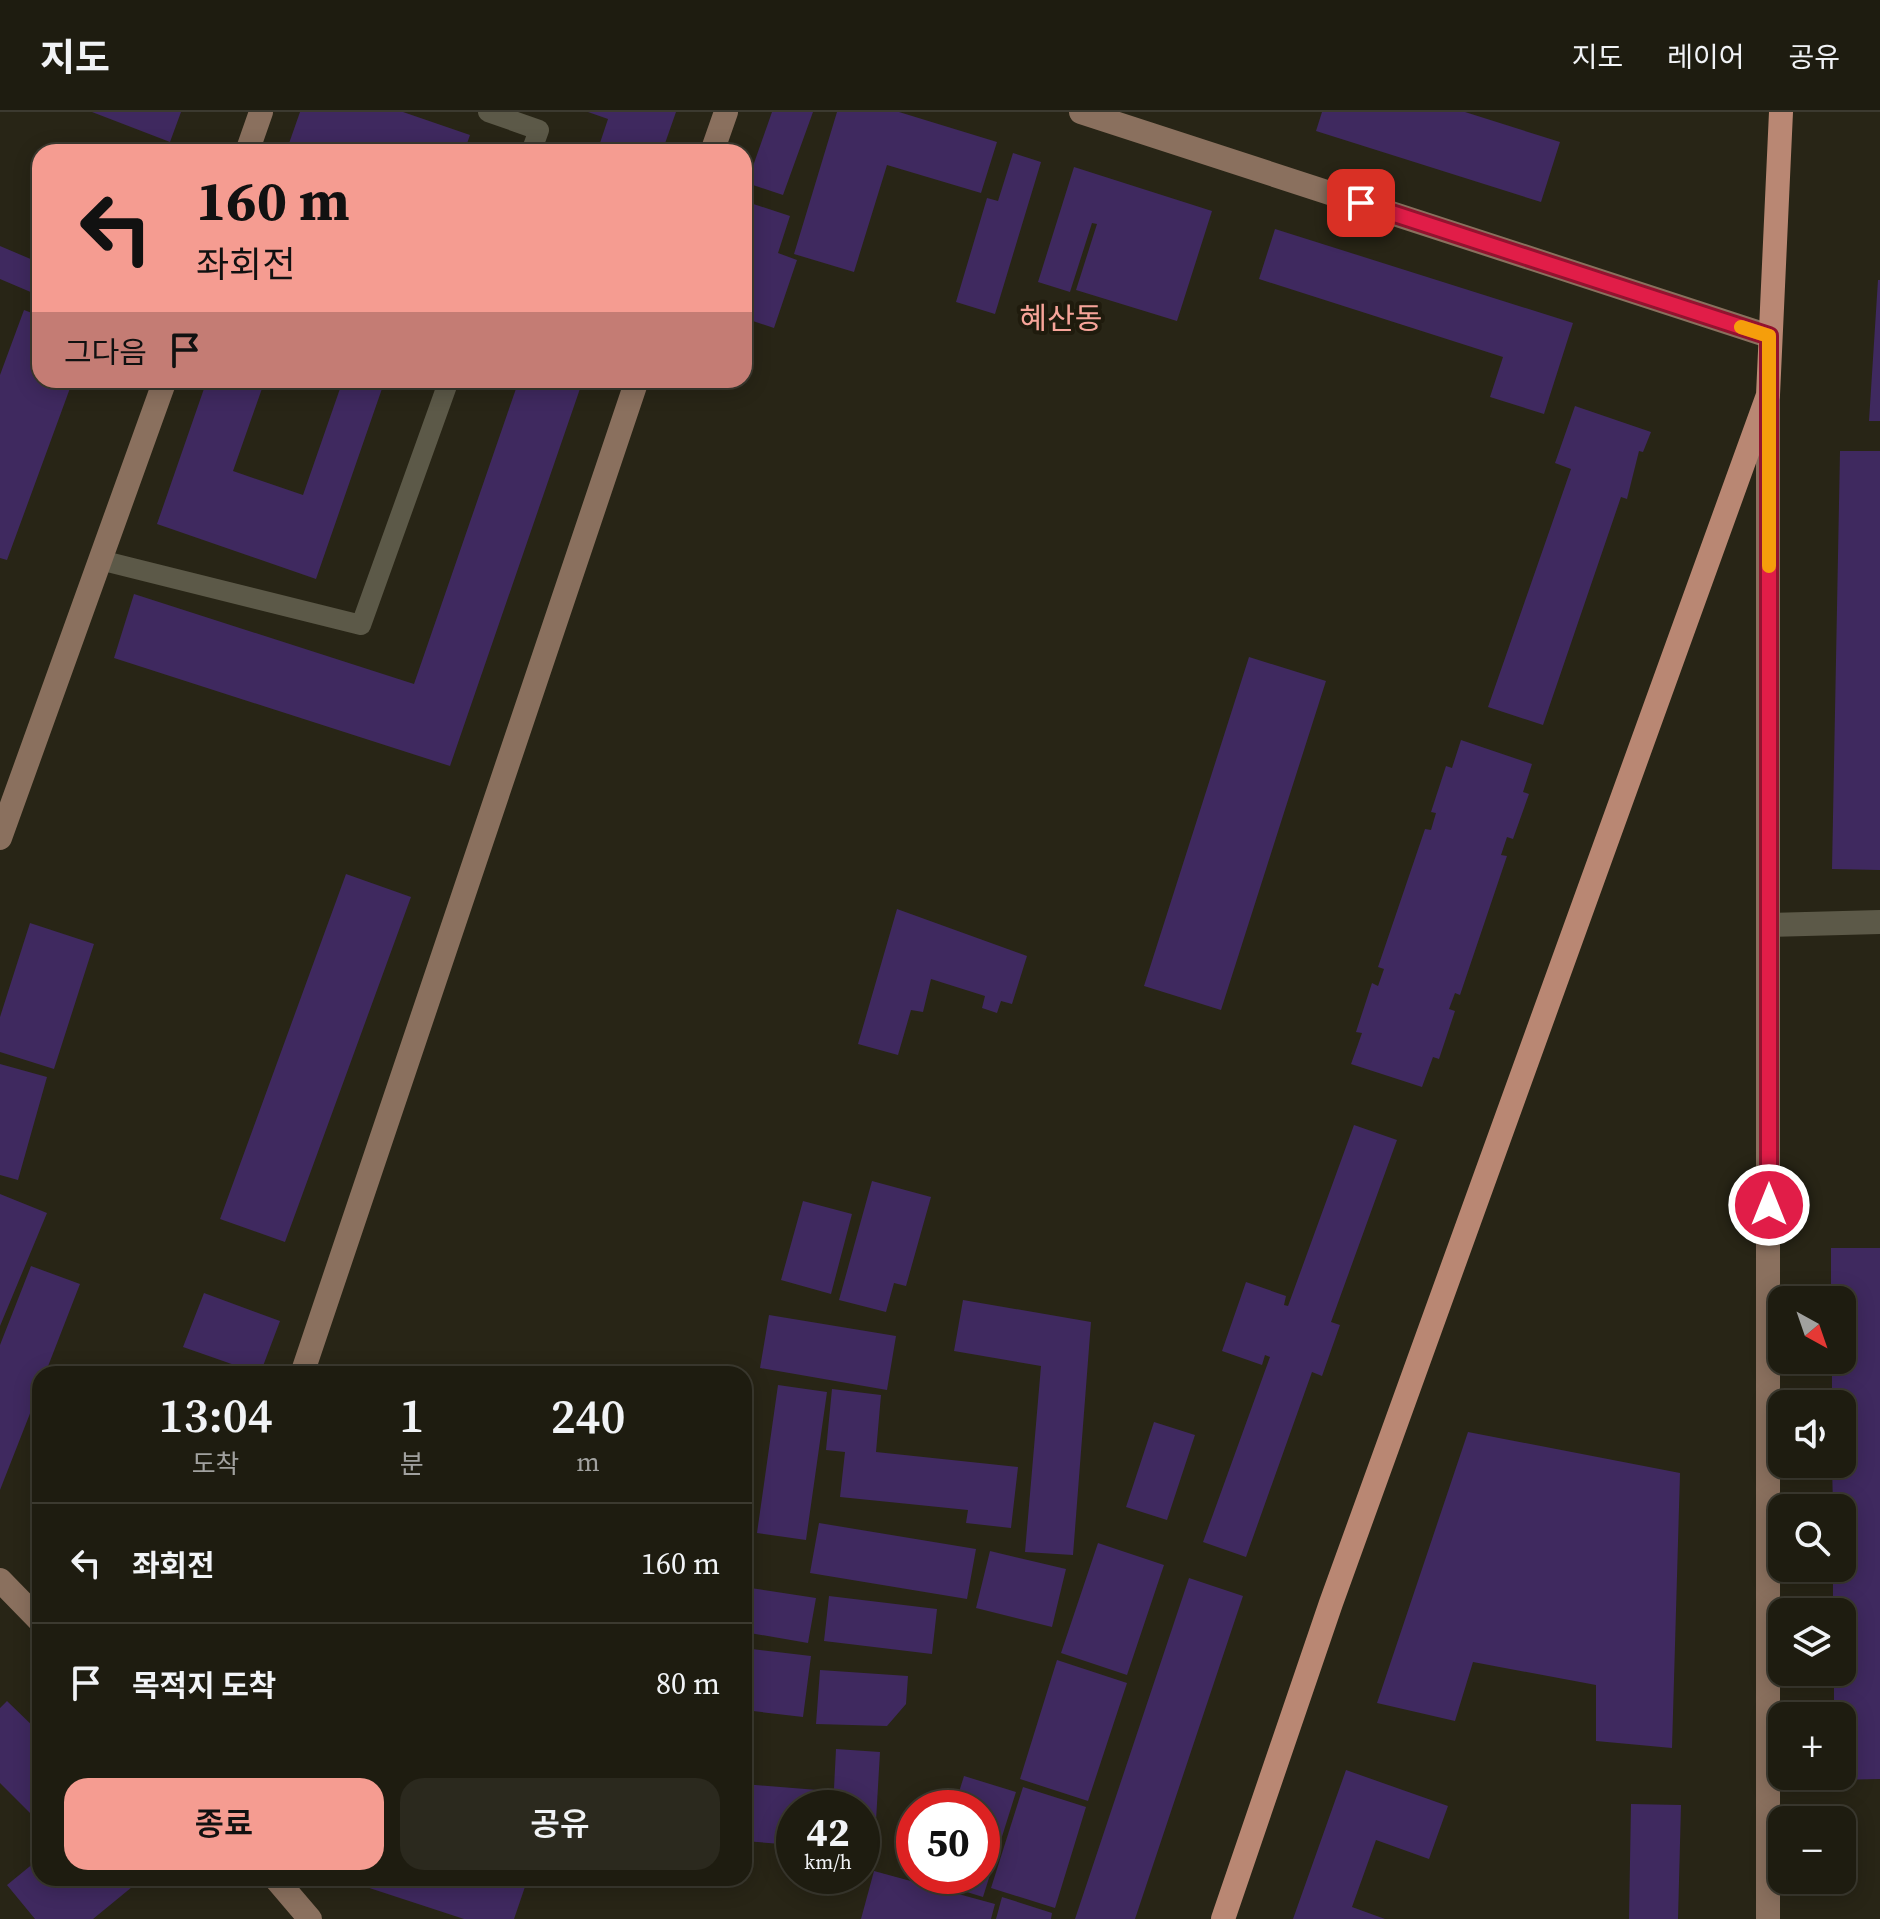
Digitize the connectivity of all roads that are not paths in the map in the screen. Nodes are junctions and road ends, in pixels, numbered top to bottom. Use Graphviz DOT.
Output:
graph roads {
  1 [pos="261,112"];
  2 [pos="488,112"];
  3 [pos="726,112"];
  4 [pos="1081,112"];
  5 [pos="1781,112"];
  6 [pos="250,144"];
  7 [pos="534,144"];
  8 [pos="715,144"];
  9 [pos="1769,336"];
  10 [pos="162,388"];
  11 [pos="446,388"];
  12 [pos="634,388"];
  13 [pos="1768,395"];
  14 [pos="100,560"];
  15 [pos="0,838"];
  16 [pos="1880,922"];
  17 [pos="1770,925"];
  18 [pos="305,1366"];
  19 [pos="0,1580"];
  20 [pos="32,1613"];
  21 [pos="282,1886"];
  22 [pos="310,1919"];
  23 [pos="1223,1919"];
  24 [pos="1768,1919"];
  1 -- 6 [label="main road"];
  2 -- 7 [label="lane"];
  3 -- 8 [label="main road"];
  4 -- 9 [label="main road"];
  5 -- 9 [label="main road"];
  9 -- 13 [label="main road"];
  10 -- 14 [label="main road"];
  11 -- 14 [label="lane"];
  12 -- 18 [label="main road"];
  13 -- 17 [label="main road"];
  13 -- 23 [label="main road"];
  14 -- 15 [label="main road"];
  16 -- 17 [label="street"];
  17 -- 24 [label="main road"];
  19 -- 20 [label="main road"];
  21 -- 22 [label="main road"];
}
